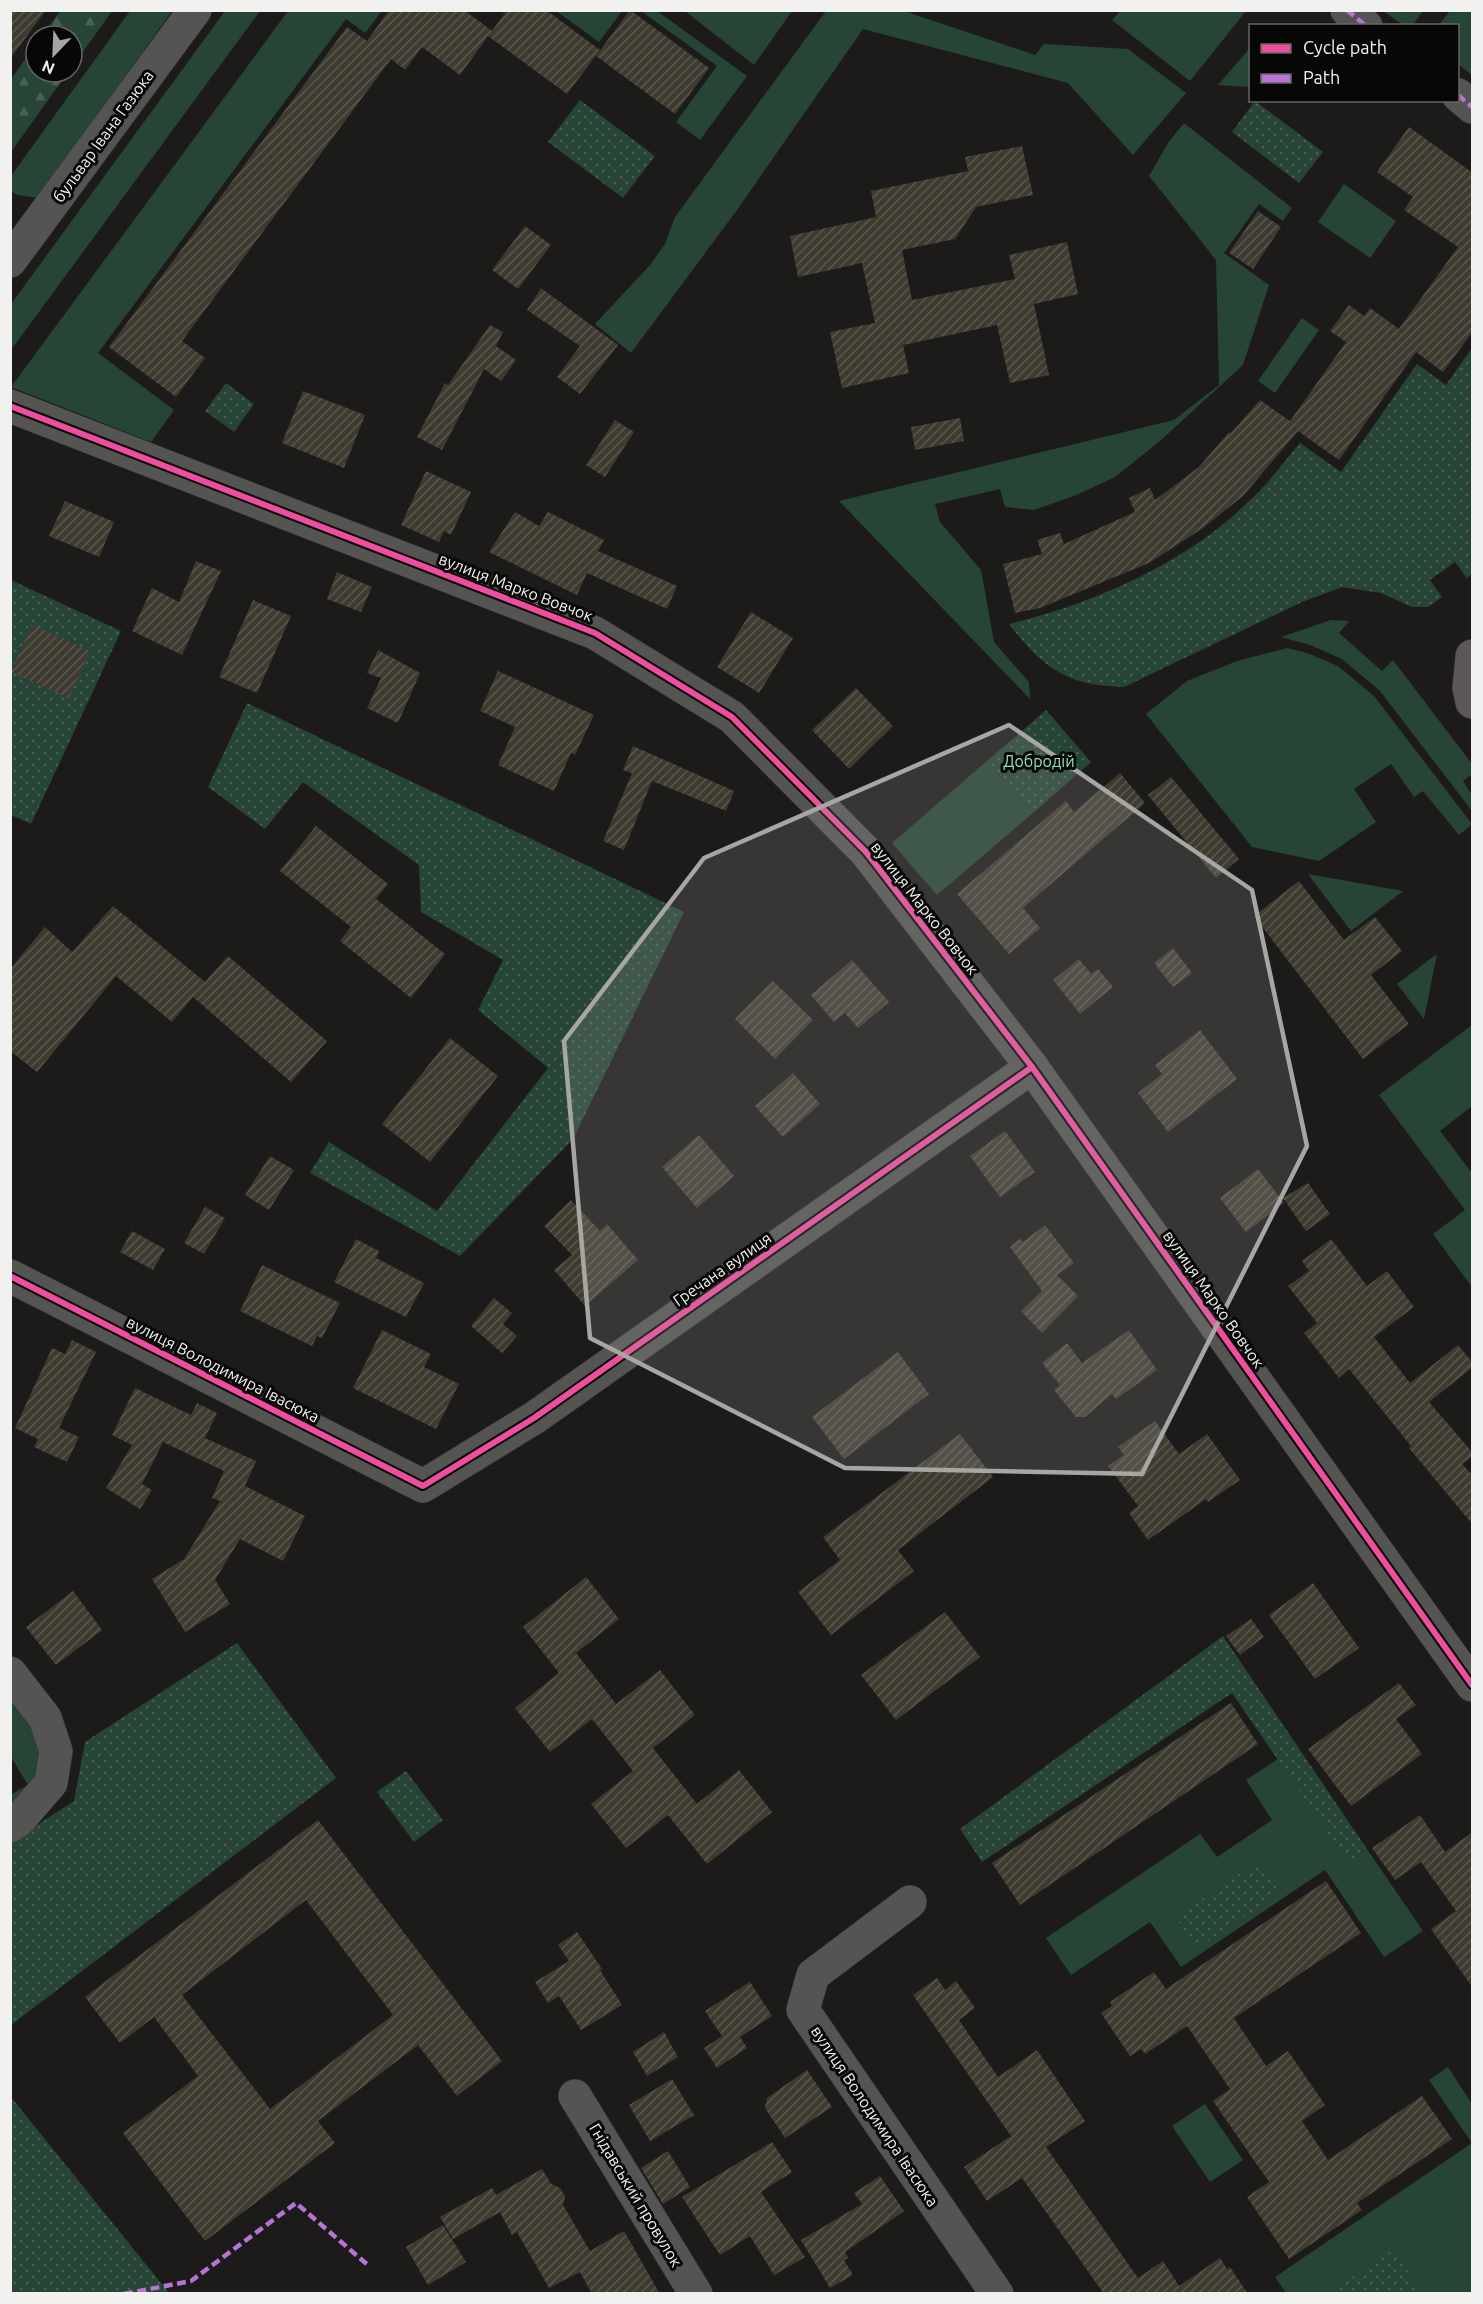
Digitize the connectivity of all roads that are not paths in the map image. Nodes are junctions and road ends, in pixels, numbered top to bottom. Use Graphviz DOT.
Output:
graph roads {
  1 [pos="195,10"];
  2 [pos="1347,10"];
  3 [pos="1364,24"];
  4 [pos="1459,96"];
  5 [pos="1473,107"];
  6 [pos="10,261"];
  7 [pos="10,406"];
  8 [pos="1473,656"];
  9 [pos="1473,702"];
  10 [pos="1032,1067"];
  11 [pos="10,1276"];
  12 [pos="423,1486"];
  13 [pos="10,1673"];
  14 [pos="1473,1685"];
  15 [pos="10,1826"];
  16 [pos="910,1902"];
  17 [pos="575,2096"];
  18 [pos="696,2294"];
  19 [pos="997,2294"];
  1 -- 6 [label="street, бульвар Івана Газюка"];
  2 -- 3 [label="street"];
  4 -- 5 [label="street"];
  7 -- 10 [label="street, вулиця Марко Вовчок"];
  8 -- 9 [label="main road"];
  10 -- 12 [label="street, Гречана вулиця"];
  10 -- 14 [label="street, вулиця Марко Вовчок"];
  11 -- 12 [label="street, вулиця Володимира Івасюка"];
  13 -- 15 [label="street"];
  16 -- 19 [label="street, вулиця Володимира Івасюка"];
  17 -- 18 [label="street, Гнідавський провулок"];
}
